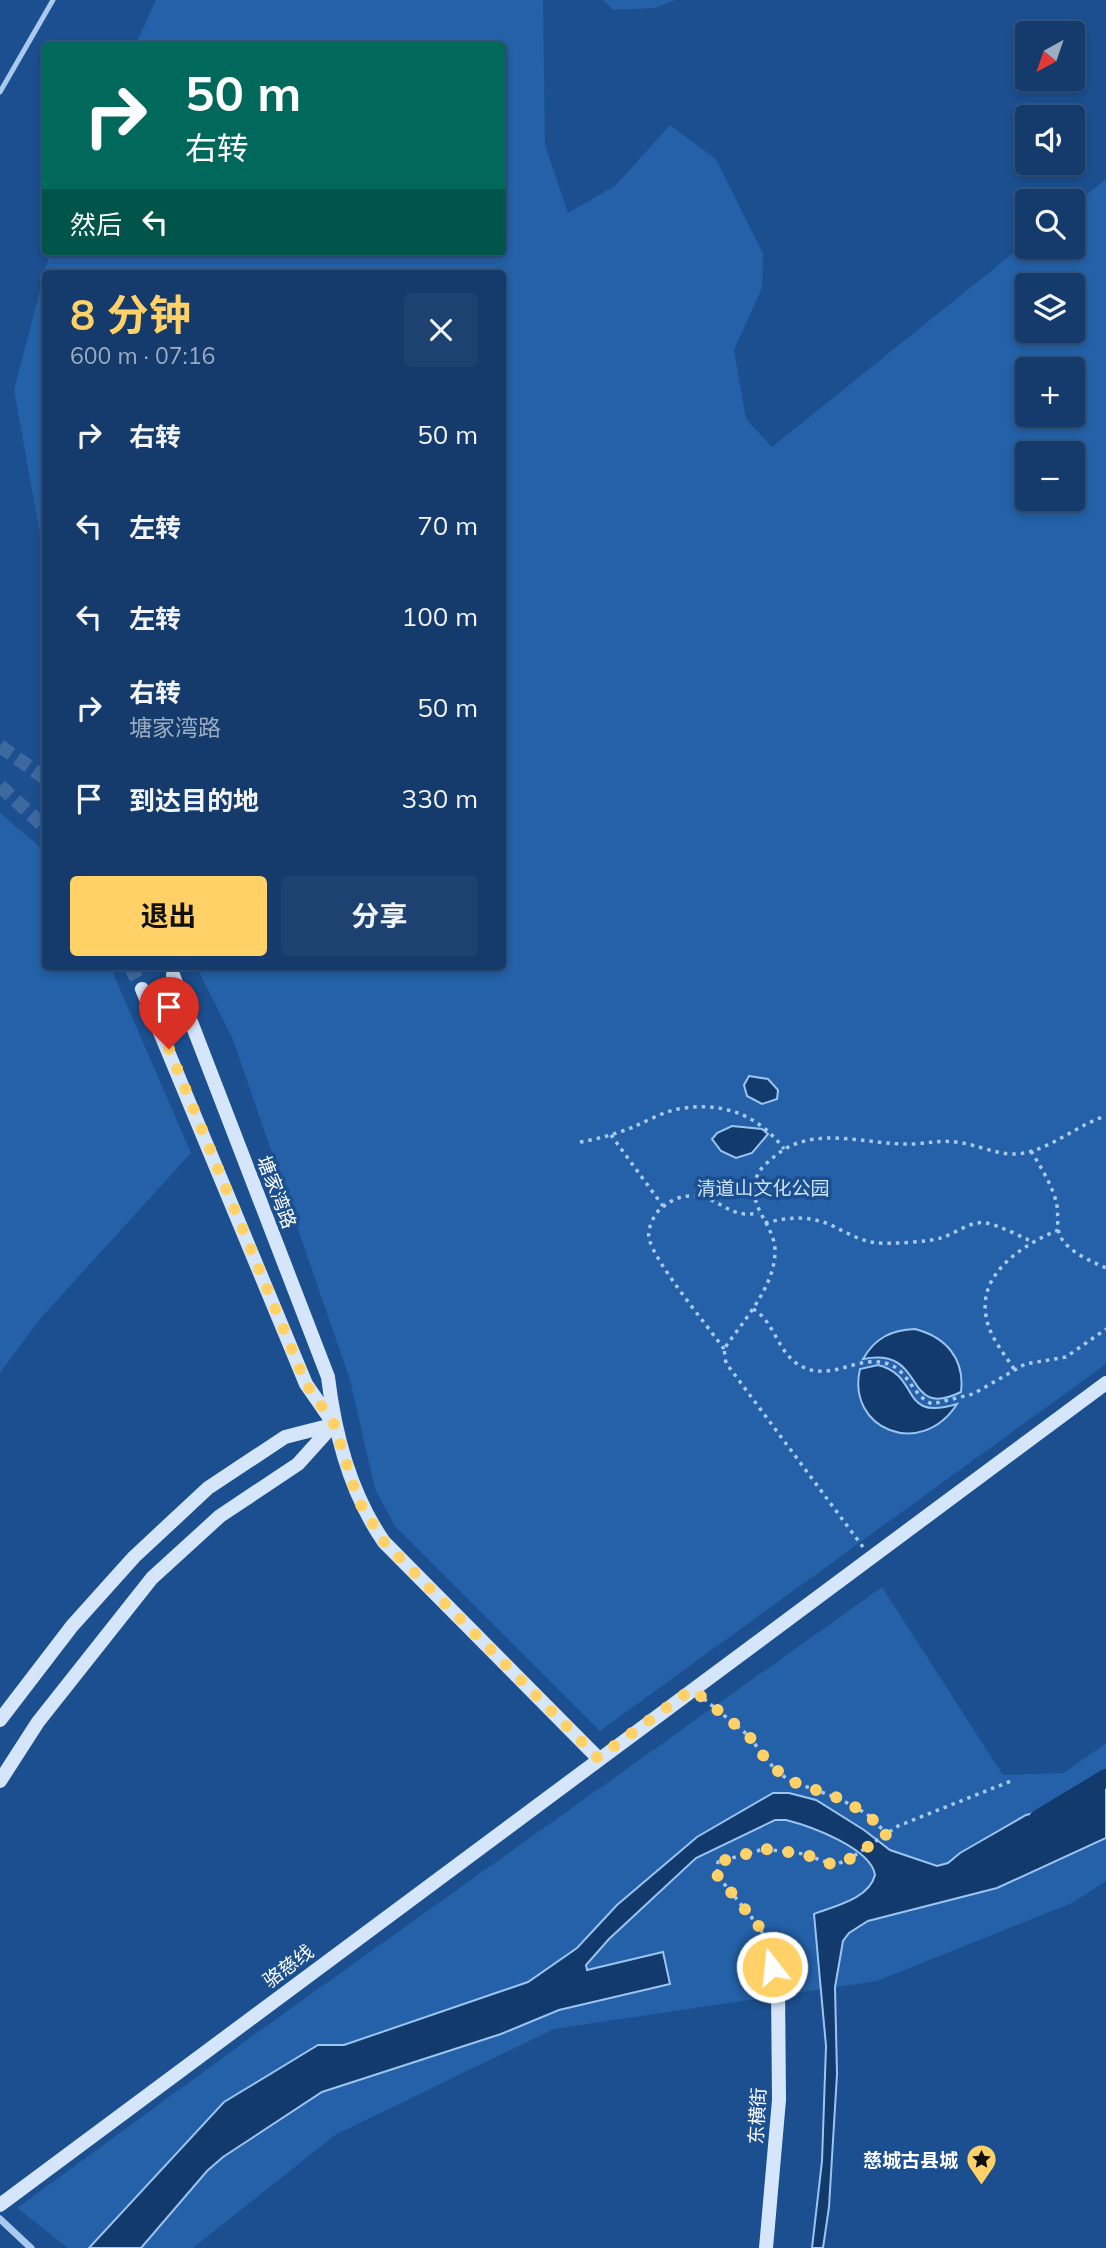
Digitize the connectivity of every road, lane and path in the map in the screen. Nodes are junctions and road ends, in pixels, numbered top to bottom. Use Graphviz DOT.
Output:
graph roads {
  1 [pos="53,0"];
  2 [pos="0,76"];
  3 [pos="7,80"];
  4 [pos="0,92"];
  5 [pos="173,975"];
  6 [pos="142,989"];
  7 [pos="1106,1116"];
  8 [pos="611,1135"];
  9 [pos="580,1142"];
  10 [pos="784,1149"];
  11 [pos="1031,1151"];
  12 [pos="663,1206"];
  13 [pos="759,1213"];
  14 [pos="765,1223"];
  15 [pos="1058,1230"];
  16 [pos="1031,1241"];
  17 [pos="1106,1268"];
  18 [pos="753,1309"];
  19 [pos="1106,1329"];
  20 [pos="724,1349"];
  21 [pos="1014,1369"];
  22 [pos="1106,1383"];
  23 [pos="334,1424"];
  24 [pos="871,1557"];
  25 [pos="692,1689"];
  26 [pos="0,1720"];
  27 [pos="598,1758"];
  28 [pos="0,1781"];
  29 [pos="1011,1781"];
  30 [pos="887,1834"];
  31 [pos="778,1986"];
  32 [pos="0,2205"];
  33 [pos="0,2219"];
  34 [pos="31,2248"];
  35 [pos="766,2248"];
  1 -- 3 [label="lane"];
  2 -- 3 [label="lane"];
  3 -- 4 [label="lane"];
  5 -- 23 [label="main road, 塘家湾路"];
  6 -- 23 [label="main road, 塘家湾路"];
  7 -- 11 [label="path"];
  8 -- 9 [label="path"];
  8 -- 10 [label="path"];
  8 -- 12 [label="path"];
  10 -- 11 [label="path"];
  10 -- 13 [label="path"];
  11 -- 15 [label="path"];
  12 -- 13 [label="path"];
  12 -- 20 [label="path"];
  13 -- 14 [label="path"];
  14 -- 16 [label="path"];
  14 -- 18 [label="path"];
  15 -- 16 [label="path"];
  15 -- 17 [label="path"];
  16 -- 21 [label="path"];
  18 -- 20 [label="path"];
  18 -- 21 [label="path"];
  19 -- 21 [label="path"];
  20 -- 24 [label="path"];
  22 -- 24 [label="main road, 骆慈线"];
  23 -- 26 [label="main road"];
  23 -- 27 [label="main road, 塘家湾路"];
  23 -- 28 [label="main road"];
  24 -- 25 [label="main road, 骆慈线"];
  25 -- 27 [label="main road, 骆慈线"];
  25 -- 30 [label="path"];
  27 -- 32 [label="main road, 骆慈线"];
  29 -- 30 [label="path"];
  30 -- 31 [label="path"];
  31 -- 35 [label="main road, 东横街"];
  33 -- 34 [label="street"];
}
